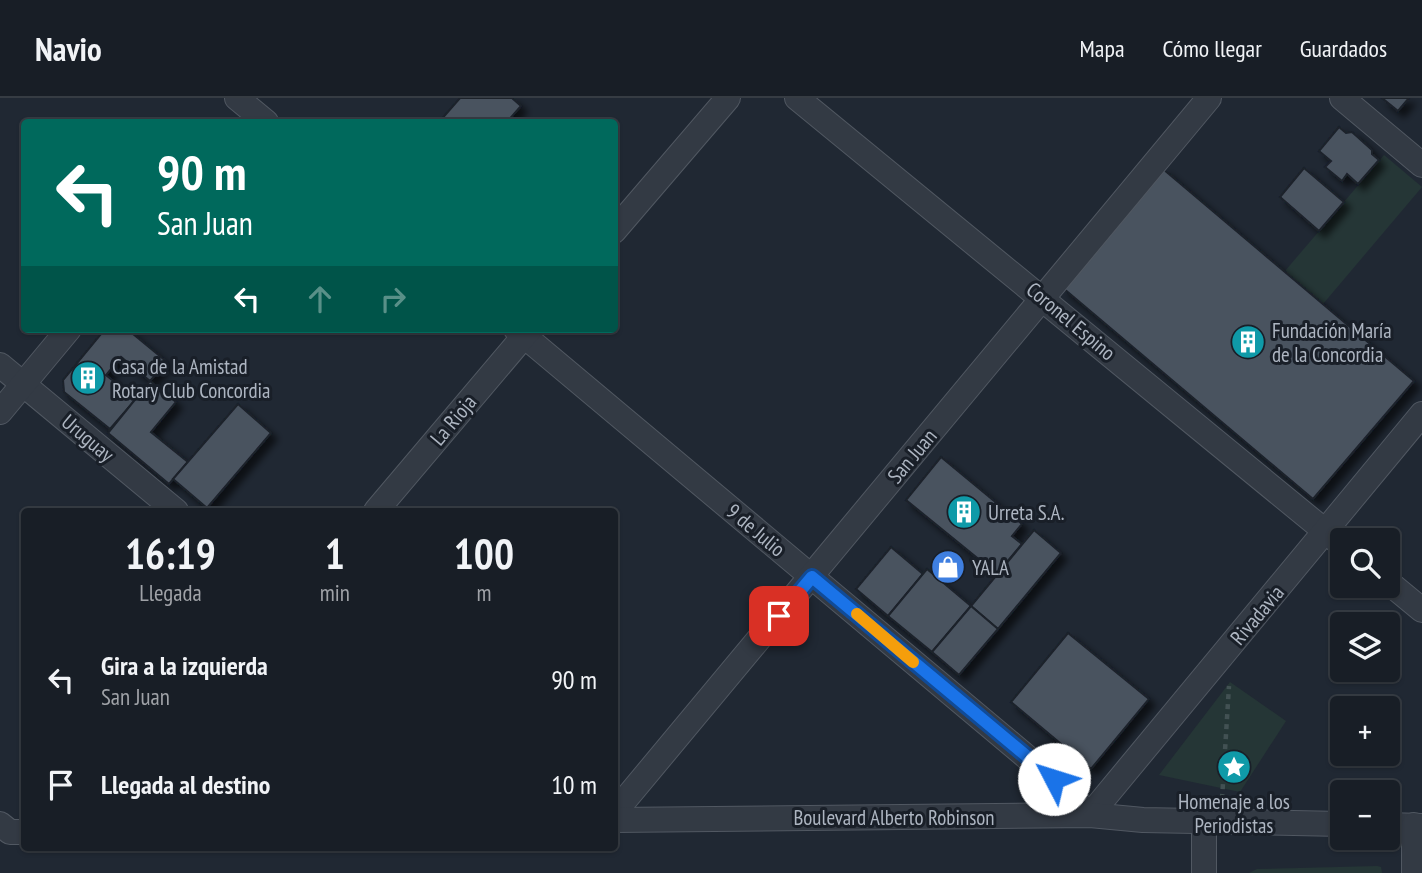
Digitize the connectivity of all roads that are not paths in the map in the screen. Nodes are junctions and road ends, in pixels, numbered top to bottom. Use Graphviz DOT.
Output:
graph roads {
  1 [pos="728,98"];
  2 [pos="797,98"];
  3 [pos="1209,98"];
  4 [pos="1342,98"];
  5 [pos="1422,165"];
  6 [pos="618,226"];
  7 [pos="1043,298"];
  8 [pos="66,333"];
  9 [pos="521,333"];
  10 [pos="525,333"];
  11 [pos="0,365"];
  12 [pos="24,384"];
  13 [pos="0,412"];
  14 [pos="1422,414"];
  15 [pos="172,508"];
  16 [pos="378,508"];
  17 [pos="1342,528"];
  18 [pos="1330,536"];
  19 [pos="1330,543"];
  20 [pos="812,577"];
  21 [pos="1400,592"];
  22 [pos="1422,610"];
  23 [pos="618,808"];
  24 [pos="1090,816"];
  25 [pos="618,820"];
  26 [pos="1212,821"];
  27 [pos="1330,824"];
  28 [pos="1400,825"];
  29 [pos="1418,825"];
  30 [pos="1204,873"];
  31 [pos="1414,873"];
  1 -- 6 [label="street"];
  2 -- 7 [label="street, Coronel Espino"];
  3 -- 7 [label="street, San Juan"];
  4 -- 5 [label="street"];
  7 -- 18 [label="street, Coronel Espino"];
  7 -- 20 [label="street, San Juan"];
  8 -- 12 [label="street"];
  9 -- 16 [label="street, La Rioja"];
  10 -- 20 [label="street, 9 de Julio"];
  11 -- 12 [label="street, Uruguay"];
  12 -- 13 [label="street"];
  12 -- 15 [label="street, Uruguay"];
  14 -- 17 [label="street, Rivadavia"];
  19 -- 24 [label="street, Rivadavia"];
  20 -- 23 [label="street, San Juan"];
  20 -- 24 [label="street, 9 de Julio"];
  21 -- 22 [label="street"];
  24 -- 25 [label="street, Boulevard Alberto Robinson"];
  24 -- 26 [label="street, Boulevard Alberto Robinson"];
  26 -- 27 [label="street, Boulevard Alberto Robinson"];
  26 -- 30 [label="street"];
  28 -- 29 [label="street"];
  29 -- 31 [label="street"];
}
